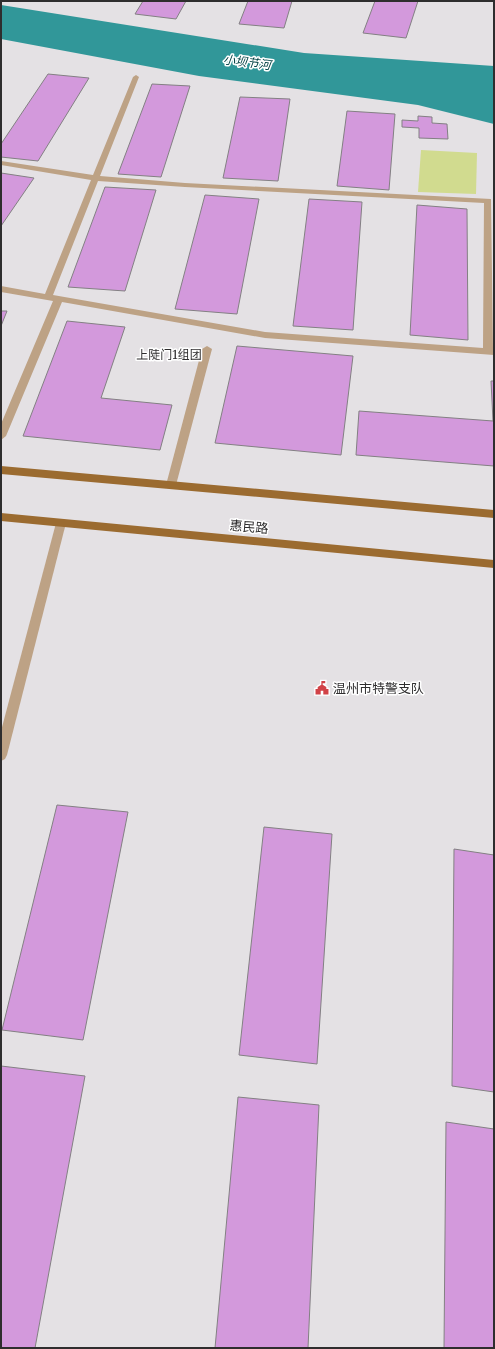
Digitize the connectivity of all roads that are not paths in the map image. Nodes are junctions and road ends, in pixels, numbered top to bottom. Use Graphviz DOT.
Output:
graph roads {
  1 [pos="136,77"];
  2 [pos="1,163"];
  3 [pos="95,178"];
  4 [pos="1,289"];
  5 [pos="48,297"];
  6 [pos="59,298"];
  7 [pos="207,349"];
  8 [pos="491,351"];
  9 [pos="1,436"];
  10 [pos="1,470"];
  11 [pos="171,485"];
  12 [pos="494,514"];
  13 [pos="1,517"];
  14 [pos="60,523"];
  15 [pos="494,564"];
  16 [pos="1,755"];
  1 -- 3 [label="street"];
  2 -- 3 [label="street"];
  3 -- 5 [label="street"];
  3 -- 8 [label="street"];
  4 -- 5 [label="street"];
  5 -- 6 [label="street"];
  6 -- 8 [label="street"];
  6 -- 9 [label="street"];
  7 -- 11 [label="street"];
  10 -- 11 [label="main road"];
  11 -- 12 [label="main road"];
  13 -- 14 [label="main road, 惠民路"];
  14 -- 15 [label="main road, 惠民路"];
  14 -- 16 [label="street"];
}
